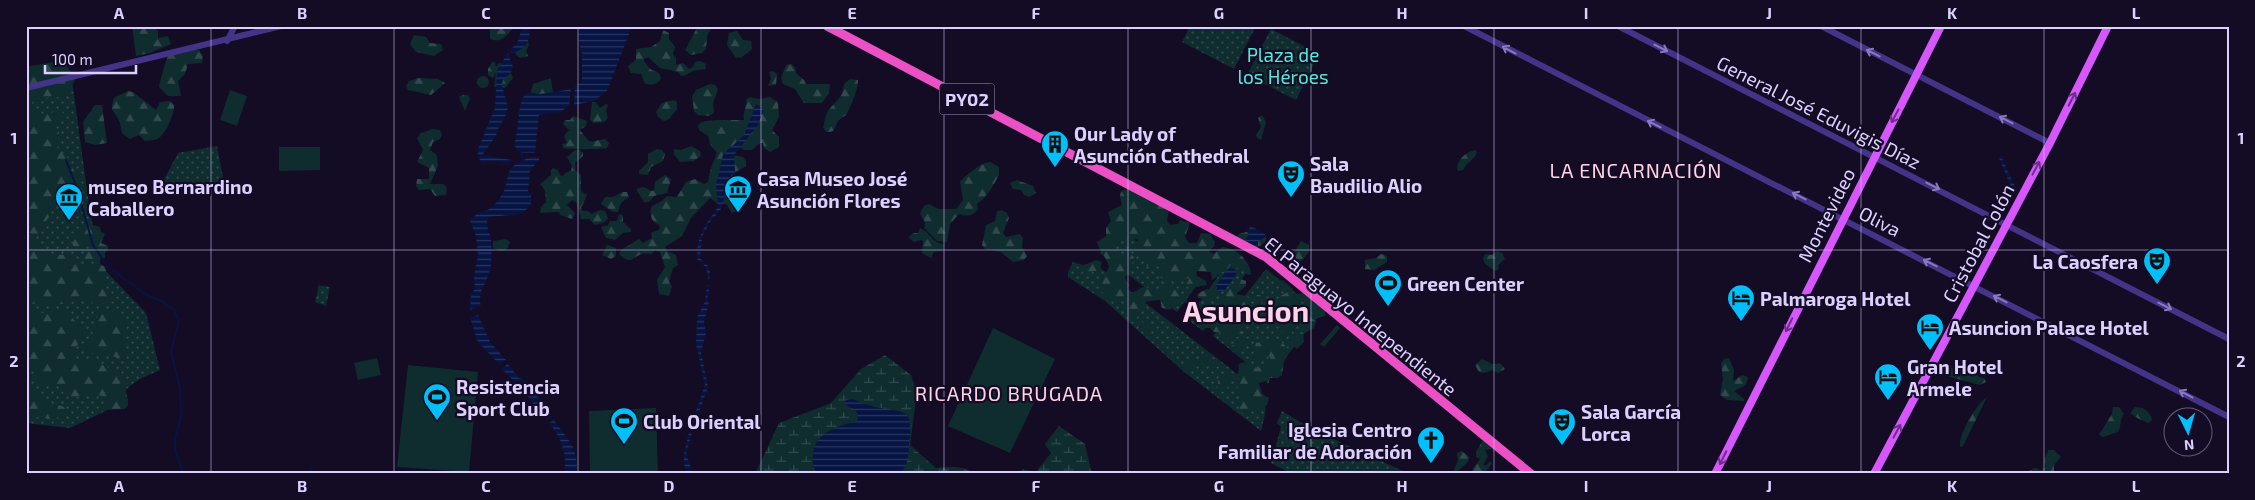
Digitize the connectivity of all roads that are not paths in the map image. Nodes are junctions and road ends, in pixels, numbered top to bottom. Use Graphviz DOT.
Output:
graph roads {
  1 [pos="235,26"];
  2 [pos="281,26"];
  3 [pos="827,26"];
  4 [pos="1464,26"];
  5 [pos="1618,26"];
  6 [pos="1821,26"];
  7 [pos="1941,26"];
  8 [pos="2108,26"];
  9 [pos="227,41"];
  10 [pos="1916,75"];
  11 [pos="26,88"];
  12 [pos="2050,142"];
  13 [pos="1874,156"];
  14 [pos="1842,219"];
  15 [pos="2006,224"];
  16 [pos="1973,285"];
  17 [pos="2229,339"];
  18 [pos="2229,417"];
  19 [pos="1531,474"];
  20 [pos="1715,474"];
  21 [pos="1874,474"];
  1 -- 9 [label="street"];
  2 -- 9 [label="street"];
  3 -- 19 [label="highway, El Paraguayo Independiente / PY02"];
  14 -- 4 [label="street, Oliva, one-way"];
  5 -- 13 [label="street, General José Eduvigis Díaz, one-way"];
  10 -- 6 [label="street, one-way"];
  7 -- 10 [label="main road, Montevideo"];
  12 -- 8 [label="main road, Cristobal Colón, one-way"];
  9 -- 11 [label="street"];
  12 -- 10 [label="street, one-way"];
  10 -- 13 [label="main road, Montevideo, one-way"];
  15 -- 12 [label="main road, Cristobal Colón, one-way"];
  13 -- 14 [label="main road, Montevideo"];
  13 -- 15 [label="street, General José Eduvigis Díaz, one-way"];
  16 -- 14 [label="street, Oliva, one-way"];
  14 -- 20 [label="main road, Montevideo, one-way"];
  15 -- 16 [label="main road, Cristobal Colón"];
  15 -- 17 [label="street, General José Eduvigis Díaz, one-way"];
  18 -- 16 [label="street, Oliva, one-way"];
  21 -- 16 [label="main road, Cristobal Colón, one-way"];
}
